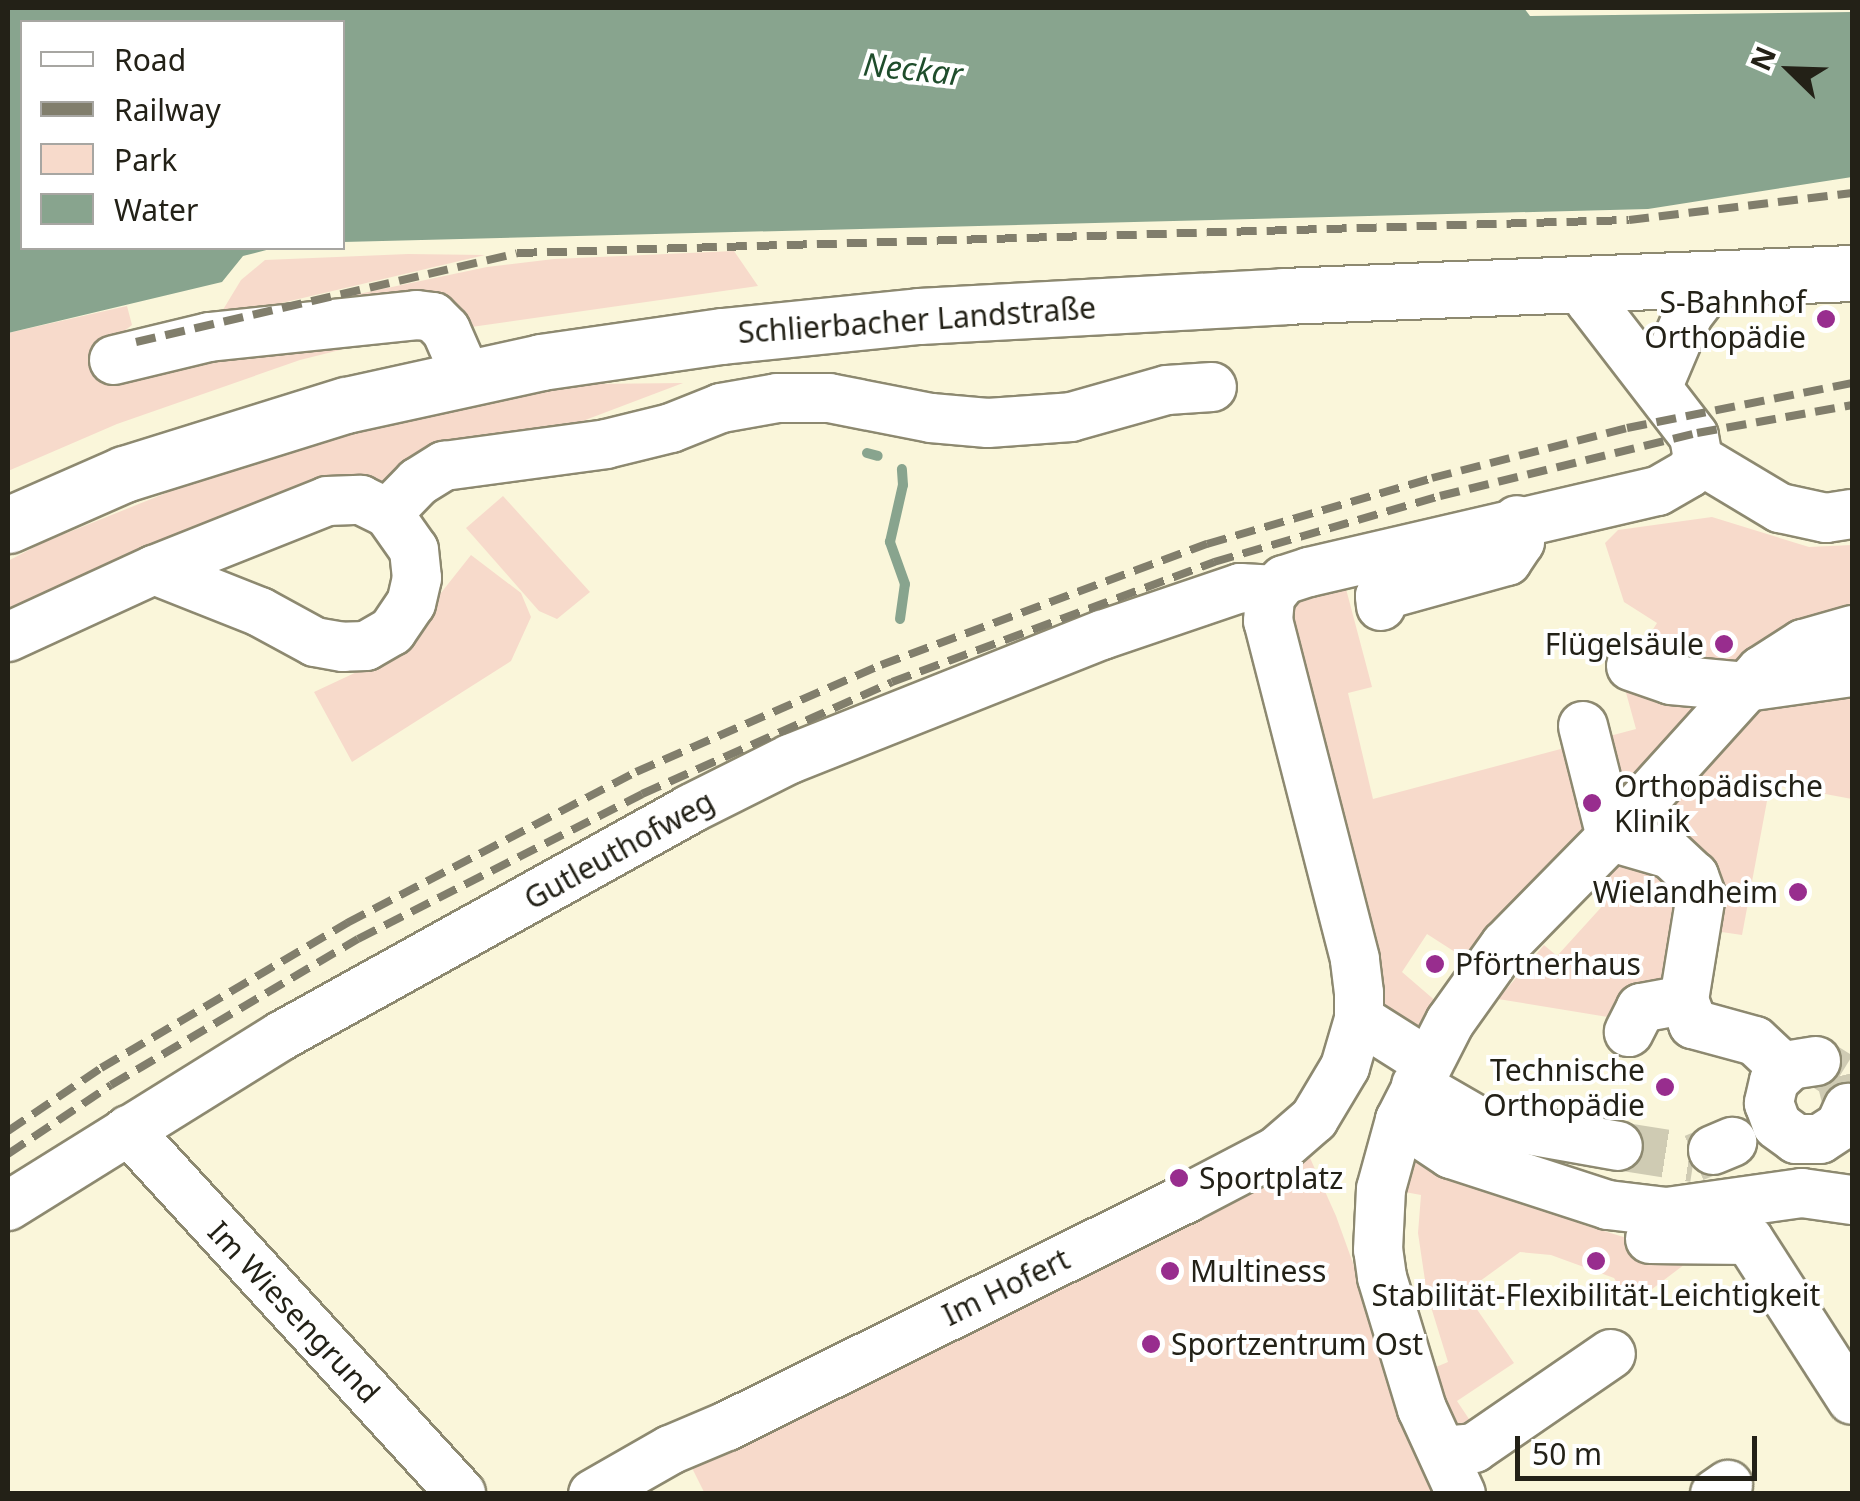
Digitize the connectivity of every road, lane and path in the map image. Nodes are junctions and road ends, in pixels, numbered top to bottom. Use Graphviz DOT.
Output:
graph roads {
  1 [pos="1852,274"];
  2 [pos="1714,281"];
  3 [pos="1588,286"];
  4 [pos="114,360"];
  5 [pos="467,378"];
  6 [pos="1658,386"];
  7 [pos="1212,387"];
  8 [pos="1698,459"];
  9 [pos="388,513"];
  10 [pos="1852,514"];
  11 [pos="1517,520"];
  12 [pos="8,524"];
  13 [pos="154,570"];
  14 [pos="1273,590"];
  15 [pos="1381,606"];
  16 [pos="1852,630"];
  17 [pos="8,636"];
  18 [pos="1630,666"];
  19 [pos="1852,672"];
  20 [pos="1746,687"];
  21 [pos="1583,726"];
  22 [pos="1611,837"];
  23 [pos="1684,1000"];
  24 [pos="1359,1019"];
  25 [pos="1629,1032"];
  26 [pos="1414,1089"];
  27 [pos="1848,1108"];
  28 [pos="128,1130"];
  29 [pos="1618,1146"];
  30 [pos="1578,1198"];
  31 [pos="1852,1200"];
  32 [pos="8,1206"];
  33 [pos="1611,1354"];
  34 [pos="1852,1400"];
  35 [pos="1452,1472"];
  36 [pos="461,1494"];
  37 [pos="593,1494"];
  1 -- 2 [label="main road, Schlierbacher Landstraße"];
  2 -- 3 [label="main road, Schlierbacher Landstraße"];
  2 -- 6 [label="street"];
  3 -- 5 [label="main road, Schlierbacher Landstraße"];
  3 -- 6 [label="street"];
  4 -- 5 [label="street"];
  5 -- 12 [label="main road, Schlierbacher Landstraße"];
  6 -- 8 [label="street"];
  7 -- 9 [label="street"];
  8 -- 10 [label="street"];
  8 -- 11 [label="street"];
  9 -- 13 [label="street"];
  9 -- 13 [label="street"];
  11 -- 14 [label="street"];
  11 -- 15 [label="street"];
  13 -- 17 [label="street"];
  14 -- 24 [label="street, Im Hofert"];
  14 -- 28 [label="street, Gutleuthofweg"];
  16 -- 20 [label="street"];
  18 -- 20 [label="street"];
  19 -- 20 [label="street"];
  20 -- 22 [label="street"];
  21 -- 22 [label="street"];
  22 -- 23 [label="street"];
  22 -- 26 [label="street"];
  23 -- 25 [label="street"];
  23 -- 27 [label="street"];
  24 -- 26 [label="street"];
  24 -- 37 [label="street, Im Hofert"];
  26 -- 29 [label="street"];
  26 -- 30 [label="street"];
  26 -- 35 [label="street"];
  28 -- 32 [label="street, Gutleuthofweg"];
  28 -- 36 [label="street, Im Wiesengrund"];
  30 -- 31 [label="street"];
  30 -- 34 [label="street"];
  33 -- 35 [label="street"];
}
